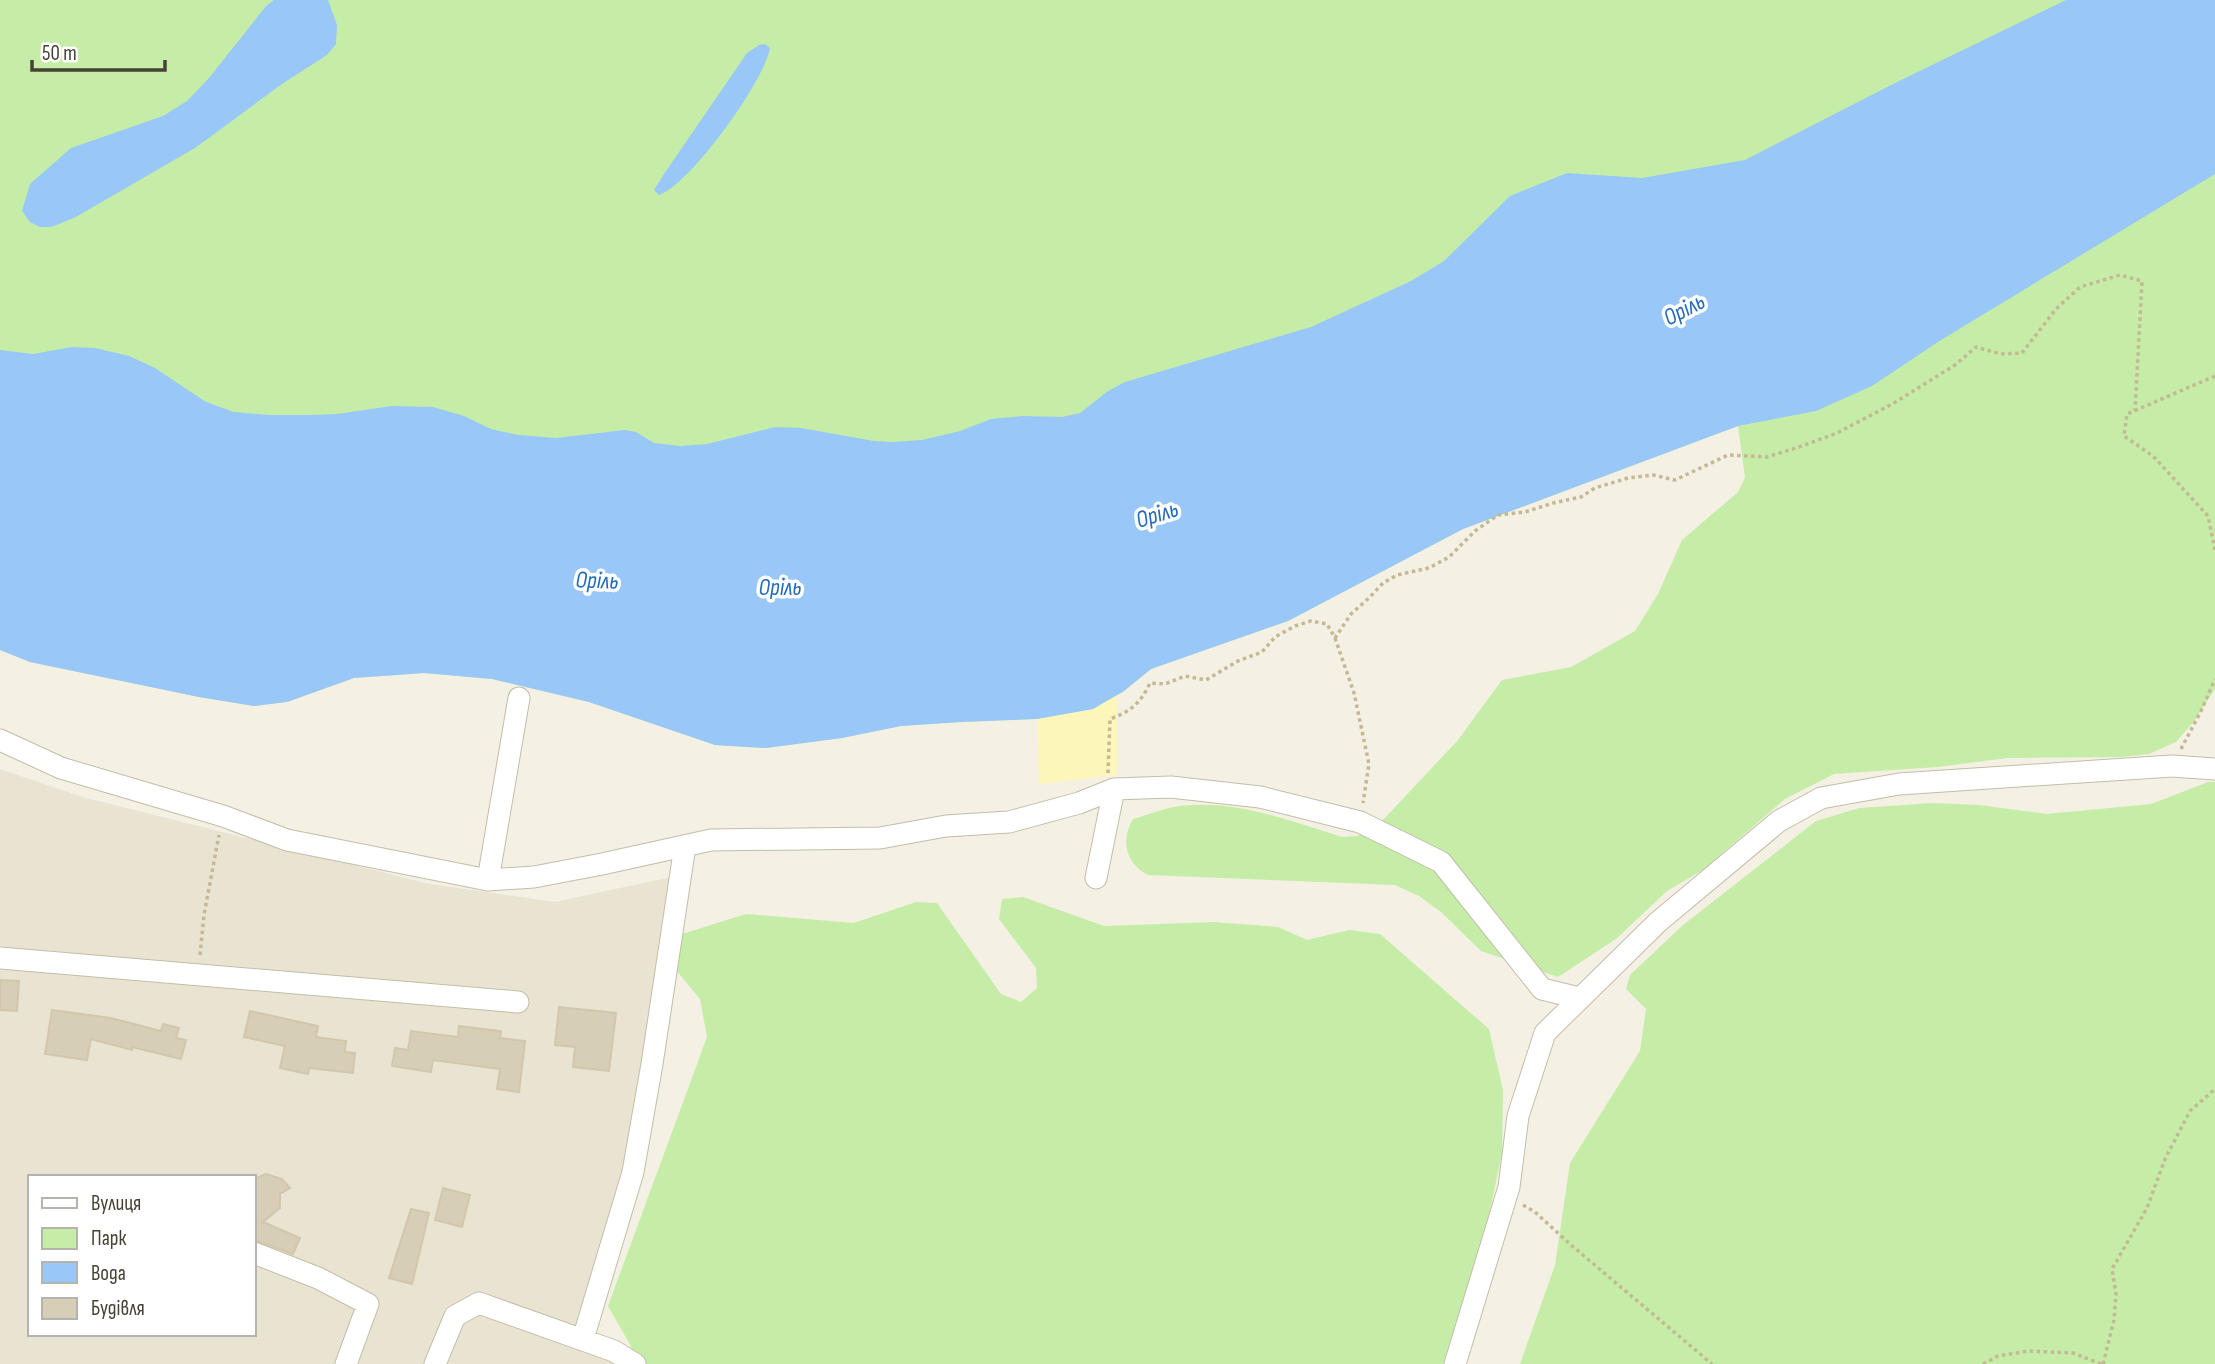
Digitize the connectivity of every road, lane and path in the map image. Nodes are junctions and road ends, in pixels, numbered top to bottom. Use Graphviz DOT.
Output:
graph roads {
  1 [pos="2215,376"];
  2 [pos="2135,411"];
  3 [pos="2215,550"];
  4 [pos="1335,638"];
  5 [pos="2215,679"];
  6 [pos="519,698"];
  7 [pos="0,740"];
  8 [pos="2172,766"];
  9 [pos="2215,769"];
  10 [pos="1111,791"];
  11 [pos="223,816"];
  12 [pos="1360,822"];
  13 [pos="685,846"];
  14 [pos="1096,878"];
  15 [pos="488,880"];
  16 [pos="0,958"];
  17 [pos="198,975"];
  18 [pos="1542,989"];
  19 [pos="1579,998"];
  20 [pos="518,1002"];
  21 [pos="1545,1033"];
  22 [pos="2215,1089"];
  23 [pos="1509,1187"];
  24 [pos="256,1254"];
  25 [pos="583,1339"];
  26 [pos="346,1364"];
  27 [pos="435,1364"];
  28 [pos="635,1364"];
  29 [pos="1455,1364"];
  30 [pos="1712,1364"];
  31 [pos="1983,1364"];
  32 [pos="2102,1364"];
  1 -- 2 [label="path"];
  2 -- 3 [label="path"];
  2 -- 4 [label="path"];
  4 -- 10 [label="path"];
  4 -- 12 [label="path"];
  5 -- 8 [label="path"];
  6 -- 15 [label="street"];
  7 -- 11 [label="street"];
  8 -- 9 [label="street"];
  8 -- 19 [label="street"];
  10 -- 12 [label="street"];
  10 -- 13 [label="street"];
  10 -- 14 [label="street"];
  11 -- 15 [label="street"];
  11 -- 17 [label="path"];
  12 -- 18 [label="street"];
  13 -- 15 [label="street"];
  13 -- 25 [label="street"];
  16 -- 17 [label="street"];
  17 -- 20 [label="street"];
  18 -- 19 [label="street"];
  18 -- 21 [label="street"];
  19 -- 21 [label="street"];
  21 -- 23 [label="street"];
  22 -- 32 [label="path"];
  23 -- 29 [label="street"];
  23 -- 30 [label="path"];
  24 -- 26 [label="street"];
  25 -- 27 [label="street"];
  25 -- 28 [label="street"];
  31 -- 32 [label="path"];
}
